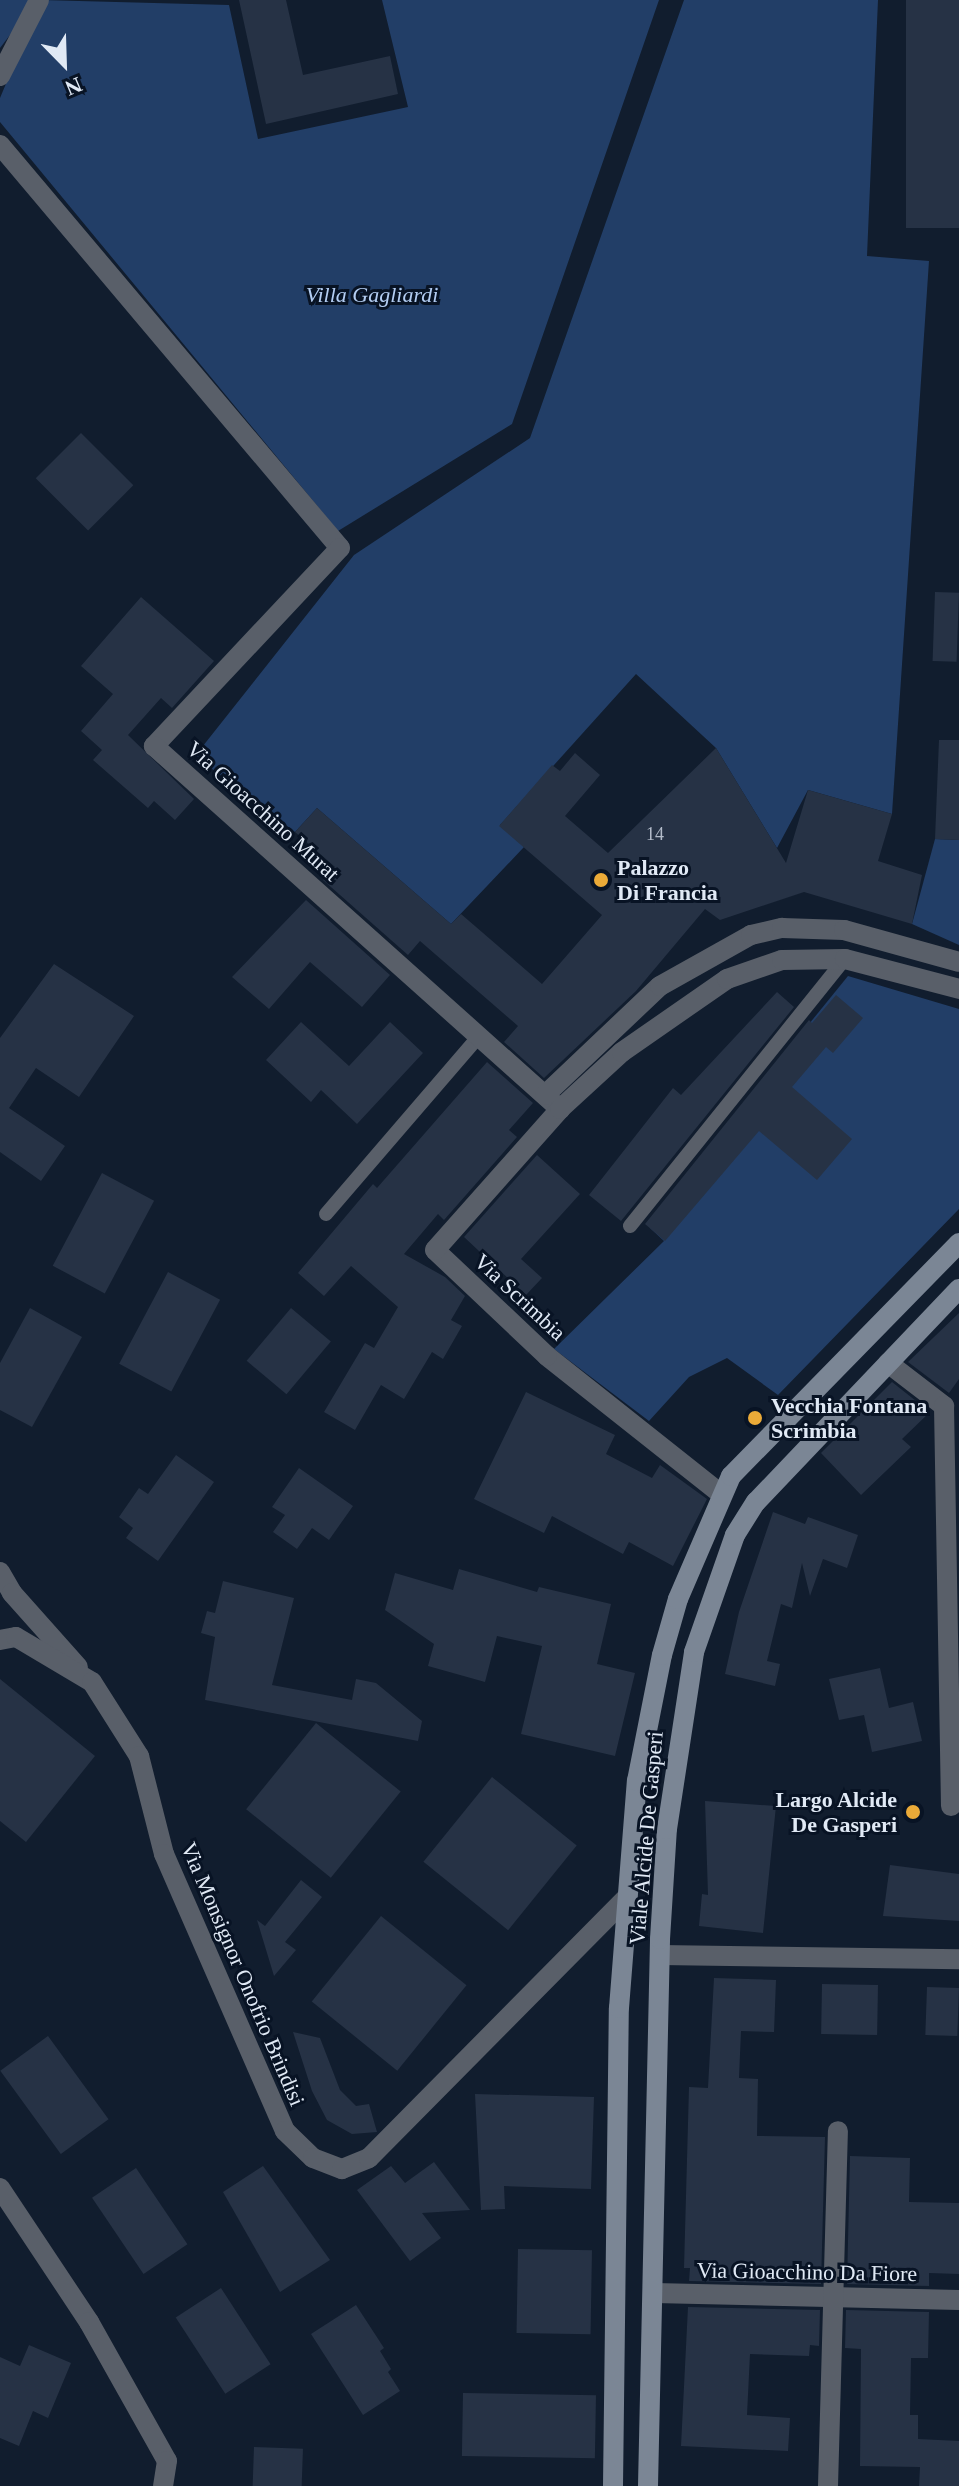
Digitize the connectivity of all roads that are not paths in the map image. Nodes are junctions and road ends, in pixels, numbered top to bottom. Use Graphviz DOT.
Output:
graph roads {
  1 [pos="39,0"];
  2 [pos="0,76"];
  3 [pos="0,145"];
  4 [pos="845,959"];
  5 [pos="959,962"];
  6 [pos="959,989"];
  7 [pos="479,1036"];
  8 [pos="545,1095"];
  9 [pos="560,1109"];
  10 [pos="326,1214"];
  11 [pos="630,1226"];
  12 [pos="959,1243"];
  13 [pos="959,1289"];
  14 [pos="888,1363"];
  15 [pos="721,1494"];
  16 [pos="0,1572"];
  17 [pos="0,1640"];
  18 [pos="92,1682"];
  19 [pos="951,1806"];
  20 [pos="626,1898"];
  21 [pos="660,1955"];
  22 [pos="959,1959"];
  23 [pos="838,2131"];
  24 [pos="0,2188"];
  25 [pos="654,2293"];
  26 [pos="834,2297"];
  27 [pos="959,2300"];
  28 [pos="163,2486"];
  29 [pos="613,2486"];
  30 [pos="648,2486"];
  31 [pos="828,2486"];
  1 -- 2 [label="street"];
  3 -- 7 [label="street, Via Gioacchino Murat"];
  4 -- 6 [label="street"];
  4 -- 9 [label="street"];
  4 -- 11 [label="lane"];
  5 -- 8 [label="street"];
  7 -- 8 [label="street, Via Gioacchino Murat"];
  7 -- 10 [label="lane"];
  8 -- 9 [label="street, Via Gioacchino Murat"];
  9 -- 15 [label="street, Via Scrimbia"];
  12 -- 15 [label="main road, Viale Alcide De Gasperi"];
  13 -- 14 [label="main road, Viale Alcide De Gasperi"];
  14 -- 19 [label="street"];
  14 -- 21 [label="main road, Viale Alcide De Gasperi"];
  15 -- 20 [label="main road, Viale Alcide De Gasperi"];
  16 -- 18 [label="street"];
  17 -- 18 [label="street, Via Monsignor Onofrio Brindisi"];
  18 -- 20 [label="street, Via Monsignor Onofrio Brindisi"];
  20 -- 29 [label="main road, Viale Alcide De Gasperi"];
  21 -- 22 [label="street"];
  21 -- 25 [label="main road, Viale Alcide De Gasperi"];
  23 -- 26 [label="street"];
  24 -- 28 [label="street"];
  25 -- 26 [label="street, Via Gioacchino Da Fiore"];
  25 -- 30 [label="main road, Viale Alcide De Gasperi"];
  26 -- 27 [label="street, Via Gioacchino Da Fiore"];
  26 -- 31 [label="street"];
}
